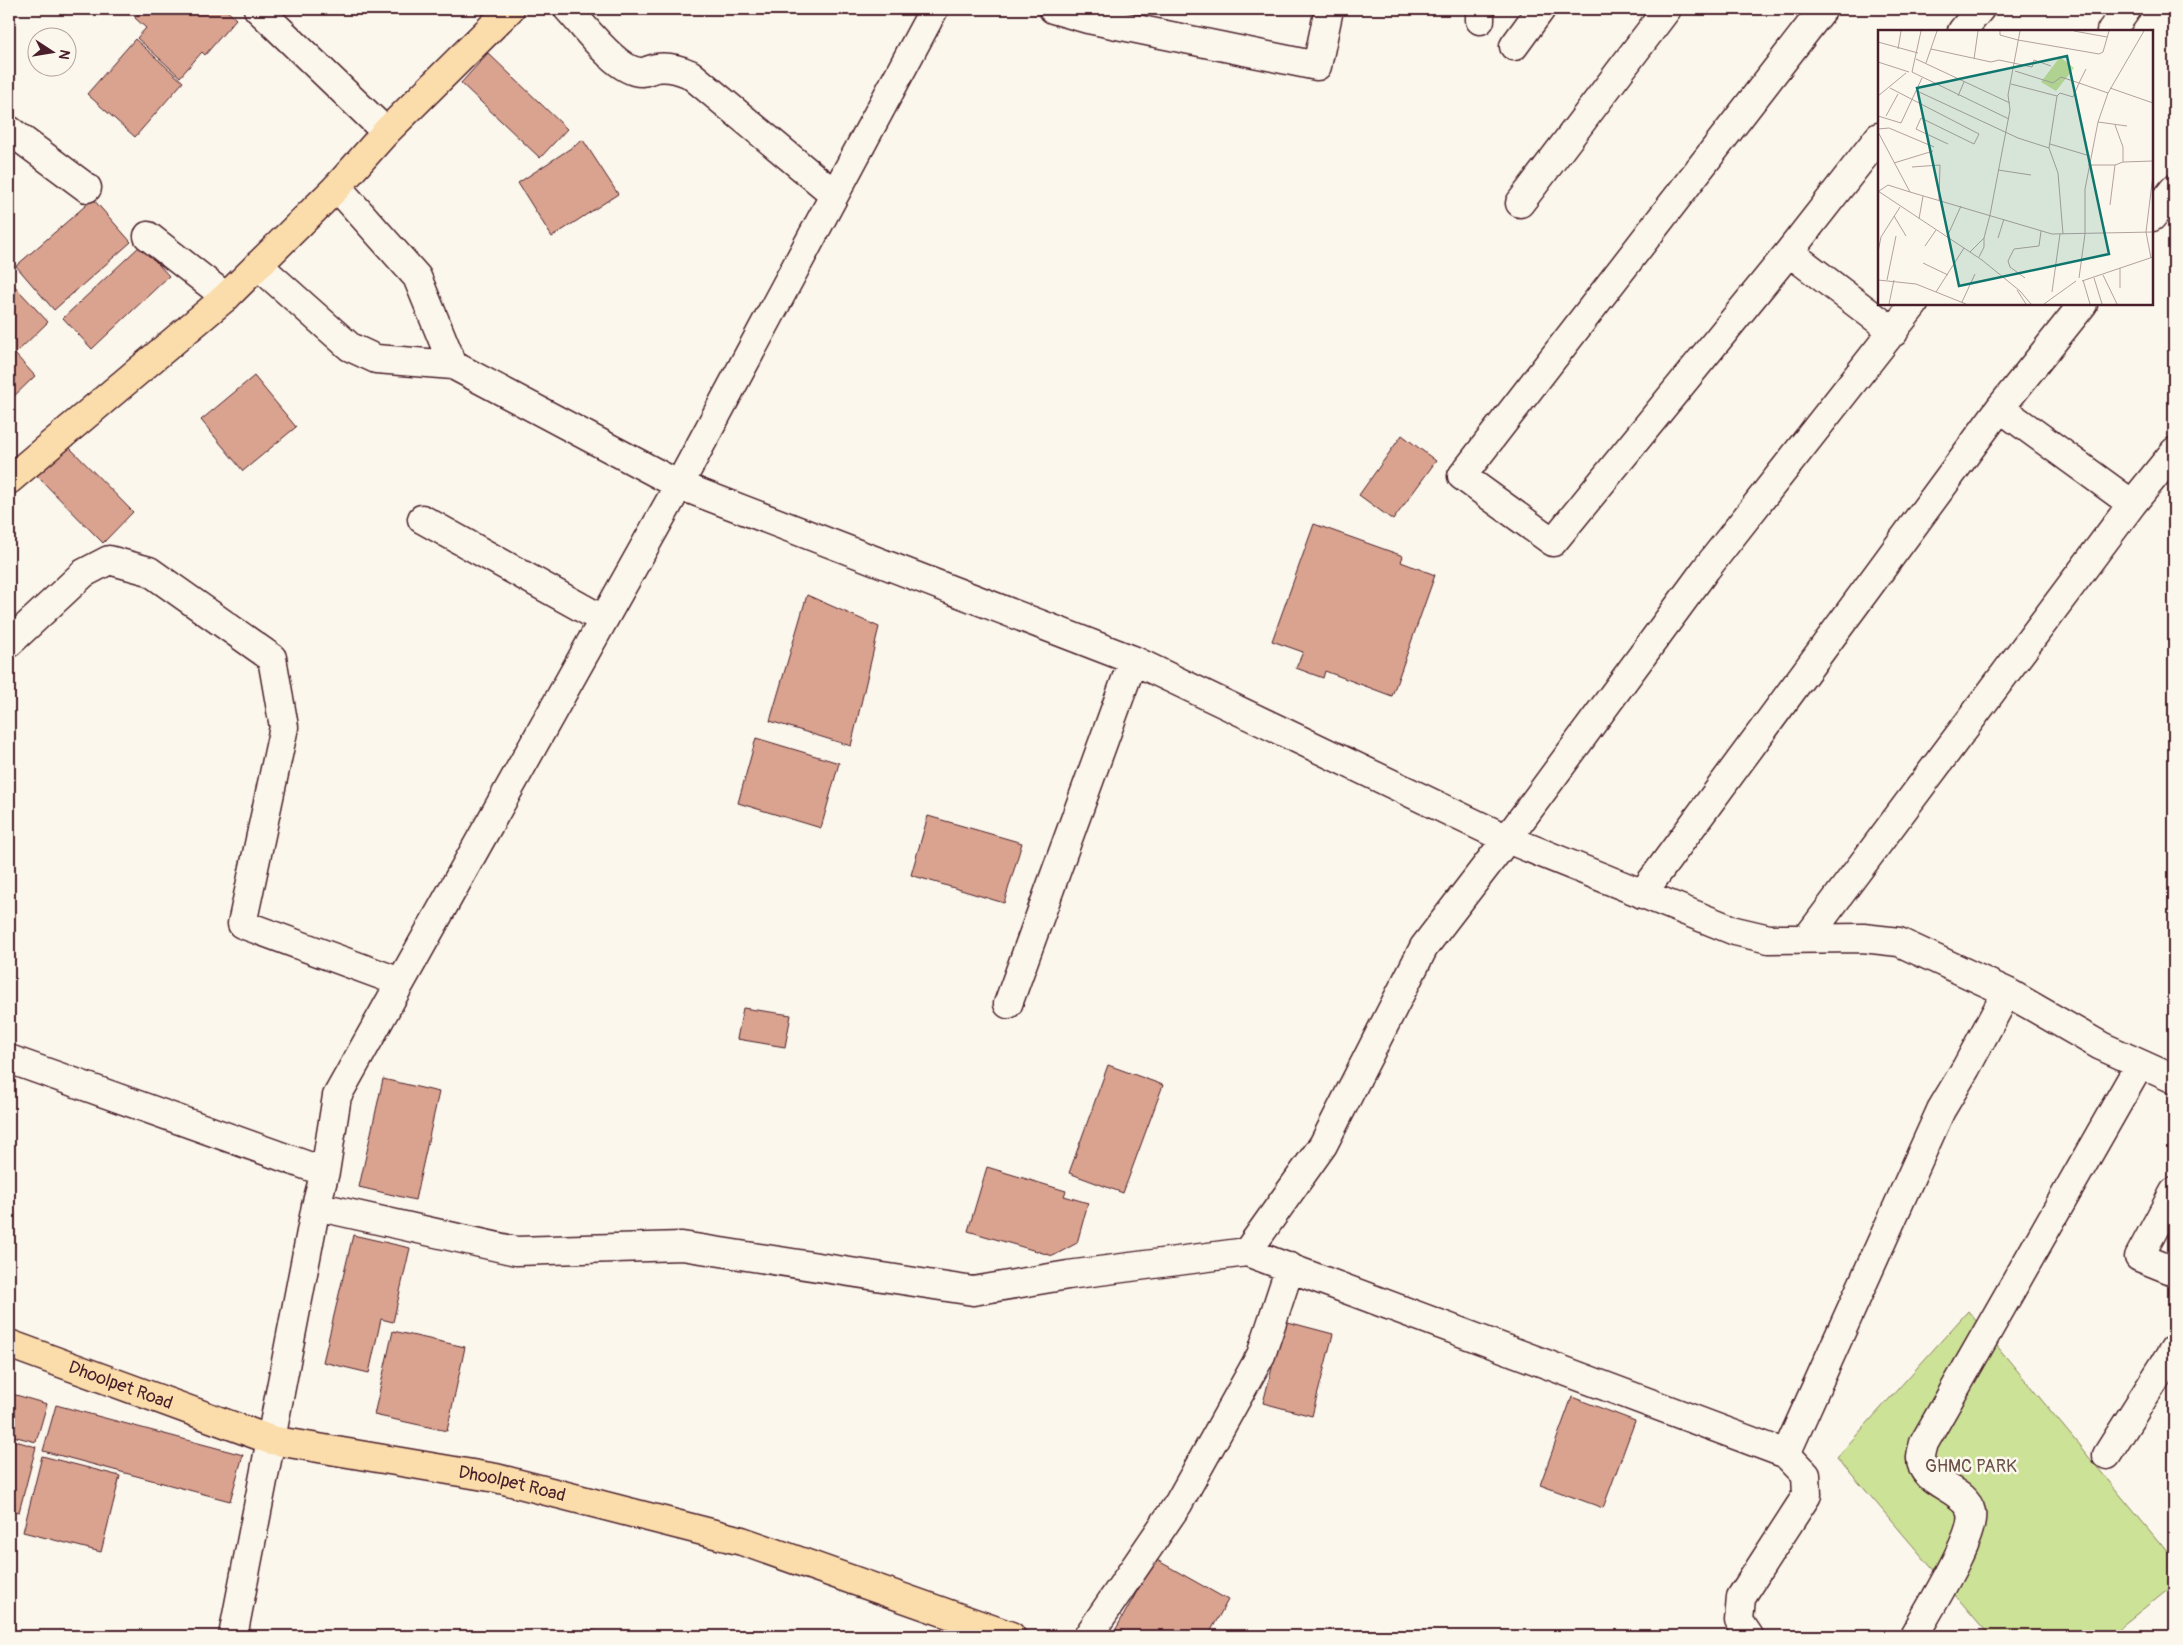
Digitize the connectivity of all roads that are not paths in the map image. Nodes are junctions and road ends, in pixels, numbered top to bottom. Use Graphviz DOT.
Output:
graph roads {
  1 [pos="258,9"];
  2 [pos="510,9"];
  3 [pos="568,9"];
  4 [pos="934,9"];
  5 [pos="1053,9"];
  6 [pos="1330,9"];
  7 [pos="1541,9"];
  8 [pos="1667,9"];
  9 [pos="1823,9"];
  10 [pos="1980,9"];
  11 [pos="2127,9"];
  12 [pos="1963,30"];
  13 [pos="2112,30"];
  14 [pos="1514,46"];
  15 [pos="9,130"];
  16 [pos="386,132"];
  17 [pos="1878,138"];
  18 [pos="338,187"];
  19 [pos="87,188"];
  20 [pos="2174,189"];
  21 [pos="834,194"];
  22 [pos="1520,203"];
  23 [pos="2153,217"];
  24 [pos="148,236"];
  25 [pos="1789,252"];
  26 [pos="258,266"];
  27 [pos="226,297"];
  28 [pos="1913,305"];
  29 [pos="2082,305"];
  30 [pos="1894,332"];
  31 [pos="453,365"];
  32 [pos="2000,408"];
  33 [pos="2174,452"];
  34 [pos="9,480"];
  35 [pos="678,485"];
  36 [pos="2132,504"];
  37 [pos="422,519"];
  38 [pos="602,619"];
  39 [pos="9,643"];
  40 [pos="1133,660"];
  41 [pos="1507,839"];
  42 [pos="1642,894"];
  43 [pos="1808,937"];
  44 [pos="400,982"];
  45 [pos="2007,992"];
  46 [pos="1008,1004"];
  47 [pos="9,1059"];
  48 [pos="2140,1064"];
  49 [pos="2174,1079"];
  50 [pos="325,1172"];
  51 [pos="2174,1192"];
  52 [pos="316,1206"];
  53 [pos="1247,1252"];
  54 [pos="1290,1267"];
  55 [pos="2174,1271"];
  56 [pos="9,1344"];
  57 [pos="2174,1349"];
  58 [pos="271,1440"];
  59 [pos="1786,1454"];
  60 [pos="2107,1455"];
  61 [pos="996,1633"];
  62 [pos="233,1636"];
  63 [pos="1088,1636"];
  64 [pos="1749,1636"];
  65 [pos="1914,1636"];
  1 -- 16 [label="street"];
  2 -- 16 [label="main road"];
  3 -- 21 [label="street"];
  4 -- 21 [label="street"];
  5 -- 6 [label="street"];
  7 -- 14 [label="street"];
  8 -- 22 [label="street"];
  9 -- 25 [label="street"];
  10 -- 12 [label="street"];
  11 -- 13 [label="street"];
  15 -- 19 [label="street"];
  16 -- 18 [label="main road"];
  17 -- 25 [label="street"];
  18 -- 26 [label="main road"];
  18 -- 31 [label="street"];
  20 -- 23 [label="street"];
  21 -- 35 [label="street"];
  24 -- 27 [label="street"];
  25 -- 30 [label="street"];
  26 -- 27 [label="main road"];
  26 -- 31 [label="street"];
  27 -- 34 [label="main road"];
  28 -- 30 [label="street"];
  29 -- 32 [label="street"];
  30 -- 41 [label="street"];
  31 -- 35 [label="street"];
  32 -- 36 [label="street"];
  32 -- 42 [label="street"];
  33 -- 36 [label="street"];
  35 -- 38 [label="street"];
  35 -- 40 [label="street"];
  36 -- 43 [label="street"];
  37 -- 38 [label="street"];
  38 -- 44 [label="street"];
  39 -- 44 [label="street"];
  40 -- 41 [label="street"];
  40 -- 46 [label="street"];
  41 -- 42 [label="street"];
  41 -- 53 [label="street"];
  42 -- 43 [label="street"];
  43 -- 45 [label="street"];
  44 -- 50 [label="street"];
  45 -- 48 [label="street"];
  45 -- 59 [label="street"];
  47 -- 50 [label="street"];
  48 -- 49 [label="street"];
  48 -- 65 [label="street"];
  50 -- 52 [label="street"];
  51 -- 55 [label="street"];
  52 -- 53 [label="street"];
  52 -- 58 [label="street"];
  53 -- 54 [label="street"];
  54 -- 59 [label="street"];
  54 -- 63 [label="street"];
  56 -- 58 [label="main road, Dhoolpet Road"];
  57 -- 60 [label="street"];
  58 -- 61 [label="main road, Dhoolpet Road"];
  58 -- 62 [label="street"];
  59 -- 64 [label="street"];
}
